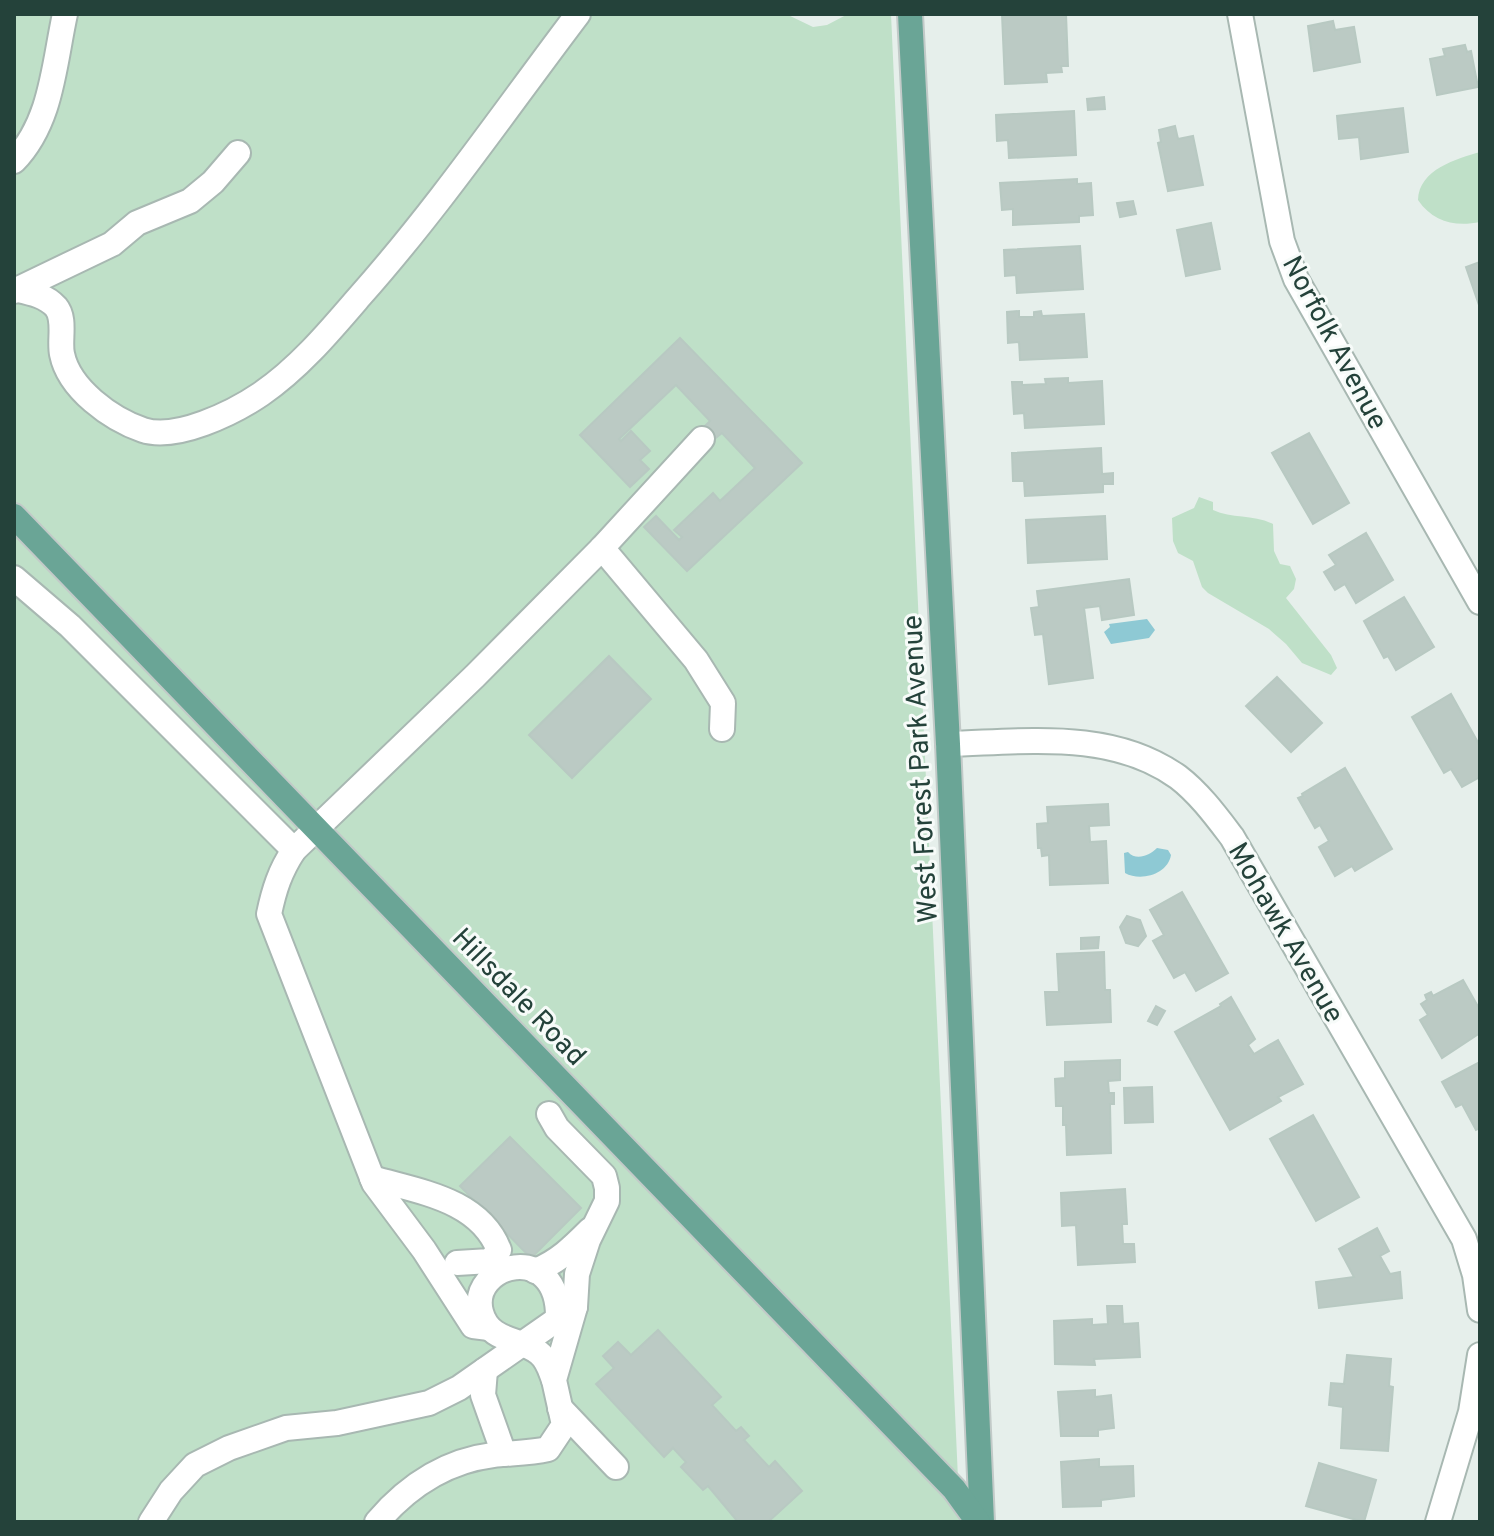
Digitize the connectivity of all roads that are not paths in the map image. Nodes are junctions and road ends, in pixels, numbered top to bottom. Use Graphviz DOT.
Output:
graph roads {
  1 [pos="65,14"];
  2 [pos="578,14"];
  3 [pos="910,14"];
  4 [pos="1240,14"];
  5 [pos="238,153"];
  6 [pos="14,161"];
  7 [pos="16,291"];
  8 [pos="702,439"];
  9 [pos="14,516"];
  10 [pos="602,548"];
  11 [pos="14,578"];
  12 [pos="1480,602"];
  13 [pos="722,729"];
  14 [pos="948,744"];
  15 [pos="316,828"];
  16 [pos="294,850"];
  17 [pos="549,1114"];
  18 [pos="372,1178"];
  19 [pos="597,1223"];
  20 [pos="457,1263"];
  21 [pos="535,1271"];
  22 [pos="1478,1274"];
  23 [pos="1480,1310"];
  24 [pos="567,1313"];
  25 [pos="489,1328"];
  26 [pos="519,1345"];
  27 [pos="1480,1355"];
  28 [pos="485,1370"];
  29 [pos="554,1380"];
  30 [pos="560,1408"];
  31 [pos="504,1454"];
  32 [pos="616,1467"];
  33 [pos="151,1522"];
  34 [pos="377,1522"];
  35 [pos="980,1522"];
  36 [pos="1438,1522"];
  1 -- 6 [label="street"];
  2 -- 7 [label="street"];
  3 -- 14 [label="main road, West Forest Park Avenue"];
  4 -- 12 [label="street, Norfolk Avenue"];
  5 -- 7 [label="street"];
  8 -- 10 [label="street"];
  9 -- 15 [label="main road, Hillsdale Road"];
  10 -- 13 [label="street"];
  10 -- 15 [label="street"];
  11 -- 16 [label="street"];
  14 -- 22 [label="street, Mohawk Avenue"];
  14 -- 35 [label="main road, West Forest Park Avenue"];
  15 -- 16 [label="street"];
  15 -- 35 [label="main road, Hillsdale Road"];
  16 -- 18 [label="street"];
  17 -- 19 [label="street"];
  18 -- 20 [label="street"];
  18 -- 25 [label="street"];
  19 -- 21 [label="street"];
  19 -- 24 [label="street"];
  21 -- 24 [label="street"];
  21 -- 25 [label="street"];
  22 -- 23 [label="street, Mohawk Avenue"];
  24 -- 26 [label="street"];
  24 -- 29 [label="street"];
  25 -- 26 [label="street"];
  26 -- 28 [label="street"];
  26 -- 29 [label="street"];
  27 -- 36 [label="street"];
  28 -- 31 [label="street"];
  28 -- 33 [label="street"];
  29 -- 30 [label="street"];
  30 -- 31 [label="street"];
  30 -- 32 [label="street"];
  31 -- 34 [label="street"];
}
